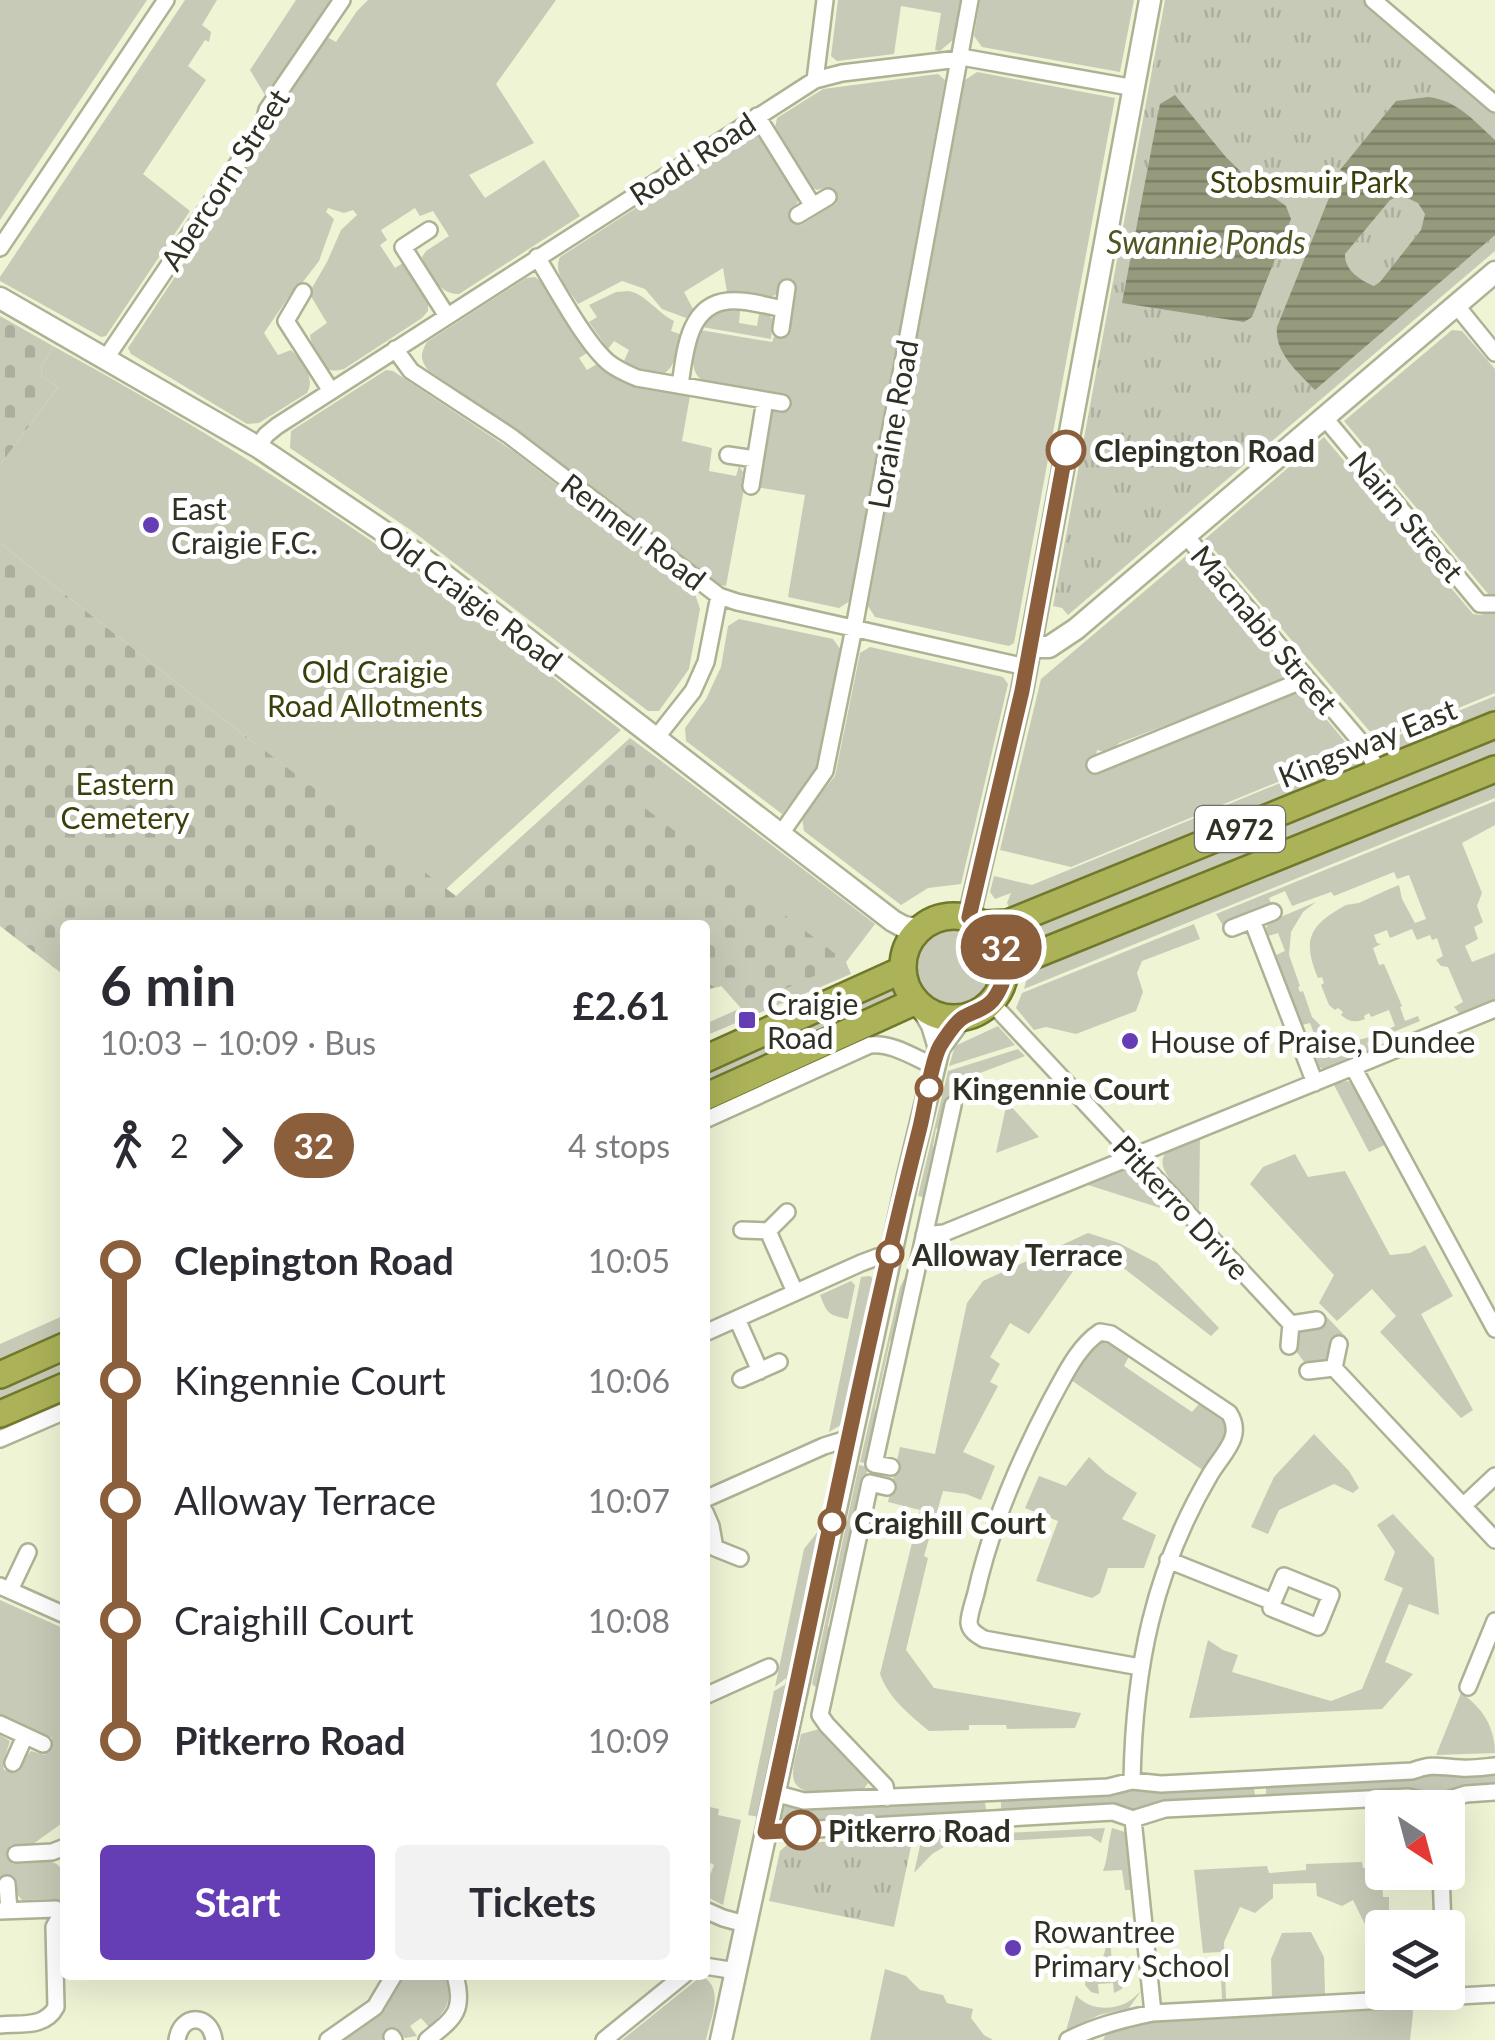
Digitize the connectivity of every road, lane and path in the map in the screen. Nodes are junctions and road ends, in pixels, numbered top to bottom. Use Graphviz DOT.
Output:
graph roads {
  1 [pos="166,0"];
  2 [pos="342,0"];
  3 [pos="825,0"];
  4 [pos="970,0"];
  5 [pos="1150,0"];
  6 [pos="1373,0"];
  7 [pos="959,60"];
  8 [pos="816,80"];
  9 [pos="1135,88"];
  10 [pos="1495,104"];
  11 [pos="757,116"];
  12 [pos="828,197"];
  13 [pos="813,206"];
  14 [pos="798,216"];
  15 [pos="429,230"];
  16 [pos="0,248"];
  17 [pos="537,258"];
  18 [pos="1495,272"];
  19 [pos="787,288"];
  20 [pos="303,292"];
  21 [pos="0,298"];
  22 [pos="1456,306"];
  23 [pos="784,310"];
  24 [pos="447,316"];
  25 [pos="781,329"];
  26 [pos="395,349"];
  27 [pos="1495,352"];
  28 [pos="106,358"];
  29 [pos="680,386"];
  30 [pos="331,391"];
  31 [pos="1324,417"];
  32 [pos="258,447"];
  33 [pos="728,455"];
  34 [pos="755,460"];
  35 [pos="751,486"];
  36 [pos="1186,536"];
  37 [pos="719,596"];
  38 [pos="1495,604"];
  39 [pos="854,628"];
  40 [pos="1028,657"];
  41 [pos="1306,679"];
  42 [pos="1495,725"];
  43 [pos="656,738"];
  44 [pos="1095,765"];
  45 [pos="1495,769"];
  46 [pos="1378,772"];
  47 [pos="780,834"];
  48 [pos="1274,912"];
  49 [pos="976,920"];
  50 [pos="1252,920"];
  51 [pos="1232,928"];
  52 [pos="918,929"];
  53 [pos="902,970"];
  54 [pos="1006,970"];
  55 [pos="991,1002"];
  56 [pos="918,1003"];
  57 [pos="1495,1010"];
  58 [pos="962,1018"];
  59 [pos="710,1057"];
  60 [pos="936,1057"];
  61 [pos="1353,1066"];
  62 [pos="1315,1083"];
  63 [pos="710,1095"];
  64 [pos="953,1105"];
  65 [pos="710,1118"];
  66 [pos="1136,1156"];
  67 [pos="787,1212"];
  68 [pos="742,1230"];
  69 [pos="768,1231"];
  70 [pos="924,1234"];
  71 [pos="889,1259"];
  72 [pos="795,1292"];
  73 [pos="737,1319"];
  74 [pos="1317,1320"];
  75 [pos="1291,1324"];
  76 [pos="1495,1330"];
  77 [pos="710,1332"];
  78 [pos="1339,1344"];
  79 [pos="1288,1346"];
  80 [pos="60,1348"];
  81 [pos="779,1362"];
  82 [pos="1334,1368"];
  83 [pos="760,1371"];
  84 [pos="1308,1371"];
  85 [pos="0,1375"];
  86 [pos="741,1379"];
  87 [pos="60,1388"];
  88 [pos="60,1413"];
  89 [pos="0,1414"];
  90 [pos="0,1438"];
  91 [pos="850,1438"];
  92 [pos="891,1467"];
  93 [pos="1495,1476"];
  94 [pos="886,1487"];
  95 [pos="710,1497"];
  96 [pos="1463,1506"];
  97 [pos="710,1522"];
  98 [pos="1495,1540"];
  99 [pos="710,1551"];
  100 [pos="28,1552"];
  101 [pos="740,1558"];
  102 [pos="1168,1560"];
  103 [pos="5,1588"];
  104 [pos="1274,1602"];
  105 [pos="60,1613"];
  106 [pos="1495,1621"];
  107 [pos="768,1667"];
  108 [pos="1140,1667"];
  109 [pos="752,1674"];
  110 [pos="1468,1686"];
  111 [pos="760,1691"];
  112 [pos="710,1694"];
  113 [pos="0,1724"];
  114 [pos="25,1736"];
  115 [pos="43,1744"];
  116 [pos="13,1763"];
  117 [pos="1495,1766"];
  118 [pos="1260,1779"];
  119 [pos="1132,1781"];
  120 [pos="1495,1792"];
  121 [pos="774,1793"];
  122 [pos="1465,1794"];
  123 [pos="887,1798"];
  124 [pos="1365,1799"];
  125 [pos="1261,1805"];
  126 [pos="1133,1819"];
  127 [pos="765,1832"];
  128 [pos="60,1851"];
  129 [pos="16,1854"];
  130 [pos="8,1884"];
  131 [pos="4,1911"];
  132 [pos="60,1911"];
  133 [pos="710,1912"];
  134 [pos="60,1918"];
  135 [pos="745,1924"];
  136 [pos="710,1967"];
  137 [pos="736,1971"];
  138 [pos="391,1980"];
  139 [pos="457,1980"];
  140 [pos="678,1980"];
  141 [pos="1465,1994"];
  142 [pos="1495,1994"];
  143 [pos="1365,1999"];
  144 [pos="1153,2013"];
  145 [pos="0,2024"];
  146 [pos="1089,2035"];
  147 [pos="177,2040"];
  148 [pos="214,2040"];
  149 [pos="328,2040"];
  150 [pos="427,2040"];
  151 [pos="604,2040"];
  152 [pos="721,2040"];
  153 [pos="1068,2040"];
  1 -- 16 [label="street"];
  2 -- 28 [label="street, Abercorn Street"];
  3 -- 8 [label="street"];
  4 -- 7 [label="street, Loraine Road"];
  5 -- 9 [label="street"];
  6 -- 10 [label="street"];
  7 -- 8 [label="street, Rodd Road"];
  7 -- 9 [label="street, Rodd Road"];
  7 -- 39 [label="street, Loraine Road"];
  8 -- 11 [label="street, Rodd Road"];
  9 -- 40 [label="street"];
  11 -- 13 [label="street"];
  11 -- 17 [label="street, Rodd Road"];
  12 -- 13 [label="street"];
  13 -- 14 [label="street"];
  15 -- 24 [label="street"];
  17 -- 24 [label="street, Rodd Road"];
  17 -- 29 [label="street"];
  18 -- 22 [label="street"];
  19 -- 23 [label="street"];
  20 -- 30 [label="street"];
  21 -- 28 [label="street, Old Craigie Road"];
  22 -- 27 [label="street"];
  22 -- 31 [label="street"];
  23 -- 25 [label="street"];
  23 -- 29 [label="street"];
  24 -- 26 [label="street, Rodd Road"];
  26 -- 30 [label="street, Rodd Road"];
  26 -- 37 [label="street, Rennell Road"];
  28 -- 32 [label="street, Old Craigie Road"];
  29 -- 34 [label="street"];
  30 -- 32 [label="street, Rodd Road"];
  31 -- 36 [label="street"];
  31 -- 38 [label="street, Nairn Street"];
  32 -- 43 [label="street, Old Craigie Road"];
  33 -- 34 [label="street"];
  34 -- 35 [label="street"];
  36 -- 40 [label="street"];
  36 -- 41 [label="street, Macnabb Street"];
  37 -- 39 [label="street, Rennell Road"];
  37 -- 43 [label="street"];
  39 -- 40 [label="street, Rennell Road"];
  39 -- 47 [label="street, Loraine Road"];
  40 -- 49 [label="street"];
  41 -- 44 [label="street"];
  41 -- 46 [label="street, Macnabb Street"];
  42 -- 46 [label="highway, Kingsway East / A972"];
  43 -- 47 [label="street, Old Craigie Road"];
  45 -- 54 [label="highway, A972"];
  46 -- 49 [label="highway, Kingsway East / A972"];
  47 -- 52 [label="street, Old Craigie Road"];
  48 -- 50 [label="street"];
  49 -- 52 [label="highway, Kingsway East"];
  49 -- 54 [label="highway"];
  50 -- 51 [label="street"];
  50 -- 62 [label="street"];
  52 -- 53 [label="highway"];
  53 -- 56 [label="highway"];
  53 -- 59 [label="highway"];
  54 -- 55 [label="highway"];
  55 -- 58 [label="highway"];
  55 -- 66 [label="street, Pitkerro Drive"];
  56 -- 58 [label="highway"];
  56 -- 60 [label="street"];
  56 -- 63 [label="highway"];
  57 -- 61 [label="street"];
  58 -- 60 [label="street"];
  60 -- 65 [label="street"];
  60 -- 71 [label="street"];
  61 -- 62 [label="street"];
  61 -- 76 [label="street"];
  62 -- 66 [label="street"];
  64 -- 70 [label="street"];
  66 -- 70 [label="street"];
  66 -- 75 [label="street, Pitkerro Drive"];
  67 -- 69 [label="street"];
  68 -- 69 [label="street"];
  69 -- 72 [label="street"];
  70 -- 92 [label="street"];
  71 -- 72 [label="street"];
  71 -- 91 [label="street"];
  72 -- 73 [label="street"];
  73 -- 77 [label="street"];
  73 -- 83 [label="street"];
  74 -- 75 [label="street"];
  75 -- 79 [label="street"];
  78 -- 82 [label="street"];
  80 -- 85 [label="highway"];
  81 -- 83 [label="street"];
  82 -- 84 [label="street"];
  82 -- 96 [label="street"];
  83 -- 86 [label="street"];
  87 -- 89 [label="highway"];
  88 -- 90 [label="street"];
  91 -- 95 [label="street"];
  91 -- 121 [label="street"];
  93 -- 96 [label="street"];
  94 -- 123 [label="street"];
  96 -- 98 [label="street"];
  97 -- 99 [label="street"];
  99 -- 101 [label="street"];
  100 -- 103 [label="street"];
  102 -- 104 [label="street"];
  102 -- 108 [label="street"];
  102 -- 108 [label="street"];
  103 -- 105 [label="street"];
  106 -- 110 [label="street"];
  107 -- 109 [label="street"];
  108 -- 119 [label="street"];
  109 -- 111 [label="street"];
  109 -- 112 [label="street"];
  113 -- 114 [label="street"];
  114 -- 115 [label="street"];
  114 -- 116 [label="street"];
  117 -- 118 [label="street"];
  118 -- 119 [label="street"];
  118 -- 125 [label="street"];
  119 -- 123 [label="street"];
  120 -- 122 [label="street"];
  121 -- 123 [label="street"];
  121 -- 127 [label="street"];
  124 -- 125 [label="street"];
  125 -- 126 [label="street"];
  126 -- 127 [label="street"];
  126 -- 144 [label="street"];
  127 -- 135 [label="street"];
  128 -- 129 [label="street"];
  130 -- 131 [label="street"];
  131 -- 132 [label="street"];
  133 -- 135 [label="street"];
  134 -- 145 [label="street"];
  135 -- 137 [label="street"];
  136 -- 137 [label="street"];
  137 -- 152 [label="street"];
  138 -- 149 [label="street"];
  139 -- 150 [label="street"];
  140 -- 151 [label="street"];
  141 -- 142 [label="street"];
  143 -- 144 [label="street"];
  144 -- 146 [label="street"];
  146 -- 153 [label="street"];
  147 -- 148 [label="street"];
}
